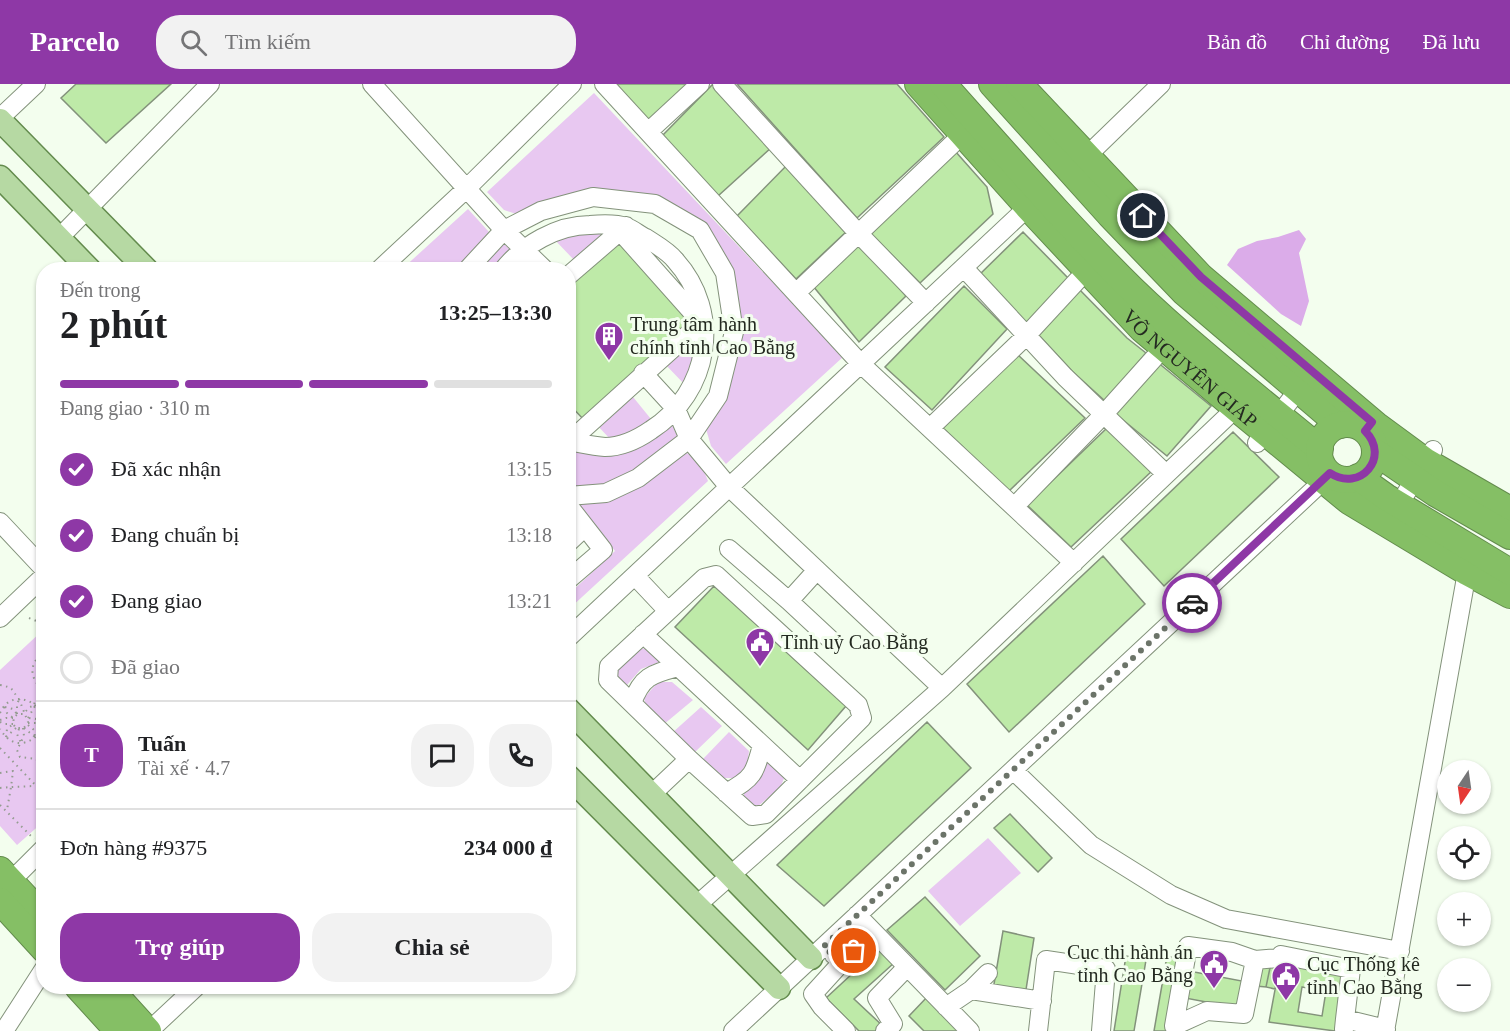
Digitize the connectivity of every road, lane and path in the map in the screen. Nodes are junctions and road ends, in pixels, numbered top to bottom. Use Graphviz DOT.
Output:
graph roads {
  1 [pos="36,84"];
  2 [pos="210,84"];
  3 [pos="372,84"];
  4 [pos="572,84"];
  5 [pos="604,84"];
  6 [pos="700,84"];
  7 [pos="722,84"];
  8 [pos="918,84"];
  9 [pos="943,84"];
  10 [pos="992,84"];
  11 [pos="1019,84"];
  12 [pos="1161,84"];
  13 [pos="0,119"];
  14 [pos="648,132"];
  15 [pos="963,134"];
  16 [pos="1085,155"];
  17 [pos="0,177"];
  18 [pos="466,189"];
  19 [pos="1035,201"];
  20 [pos="88,209"];
  21 [pos="623,229"];
  22 [pos="504,230"];
  23 [pos="858,233"];
  24 [pos="59,238"];
  25 [pos="523,249"];
  26 [pos="675,259"];
  27 [pos="82,262"];
  28 [pos="139,262"];
  29 [pos="388,262"];
  30 [pos="474,262"];
  31 [pos="511,262"];
  32 [pos="537,262"];
  33 [pos="964,268"];
  34 [pos="576,269"];
  35 [pos="1087,270"];
  36 [pos="659,275"];
  37 [pos="796,292"];
  38 [pos="926,303"];
  39 [pos="702,322"];
  40 [pos="1026,336"];
  41 [pos="1164,347"];
  42 [pos="861,364"];
  43 [pos="644,373"];
  44 [pos="1310,375"];
  45 [pos="1236,408"];
  46 [pos="676,409"];
  47 [pos="1104,414"];
  48 [pos="1340,425"];
  49 [pos="930,428"];
  50 [pos="1267,430"];
  51 [pos="576,435"];
  52 [pos="1371,435"];
  53 [pos="689,439"];
  54 [pos="576,442"];
  55 [pos="1320,449"];
  56 [pos="1424,464"];
  57 [pos="1166,474"];
  58 [pos="1327,476"];
  59 [pos="1358,477"];
  60 [pos="729,488"];
  61 [pos="576,501"];
  62 [pos="1014,507"];
  63 [pos="1510,510"];
  64 [pos="576,514"];
  65 [pos="1388,521"];
  66 [pos="0,522"];
  67 [pos="585,527"];
  68 [pos="576,535"];
  69 [pos="1510,536"];
  70 [pos="729,549"];
  71 [pos="36,560"];
  72 [pos="1074,563"];
  73 [pos="1472,563"];
  74 [pos="817,570"];
  75 [pos="576,572"];
  76 [pos="1510,572"];
  77 [pos="635,576"];
  78 [pos="36,584"];
  79 [pos="1510,595"];
  80 [pos="789,601"];
  81 [pos="669,610"];
  82 [pos="0,618"];
  83 [pos="29,618"];
  84 [pos="36,621"];
  85 [pos="576,631"];
  86 [pos="643,634"];
  87 [pos="832,641"];
  88 [pos="36,659"];
  89 [pos="678,667"];
  90 [pos="36,683"];
  91 [pos="0,685"];
  92 [pos="942,688"];
  93 [pos="18,699"];
  94 [pos="632,703"];
  95 [pos="35,705"];
  96 [pos="4,707"];
  97 [pos="0,713"];
  98 [pos="17,714"];
  99 [pos="23,714"];
  100 [pos="576,717"];
  101 [pos="13,718"];
  102 [pos="28,718"];
  103 [pos="36,719"];
  104 [pos="0,721"];
  105 [pos="36,723"];
  106 [pos="13,724"];
  107 [pos="28,724"];
  108 [pos="20,728"];
  109 [pos="0,729"];
  110 [pos="6,737"];
  111 [pos="35,737"];
  112 [pos="21,743"];
  113 [pos="762,745"];
  114 [pos="0,748"];
  115 [pos="36,759"];
  116 [pos="689,759"];
  117 [pos="1012,770"];
  118 [pos="0,773"];
  119 [pos="800,780"];
  120 [pos="576,784"];
  121 [pos="36,787"];
  122 [pos="0,788"];
  123 [pos="11,788"];
  124 [pos="726,793"];
  125 [pos="652,794"];
  126 [pos="0,804"];
  127 [pos="6,811"];
  128 [pos="36,841"];
  129 [pos="36,854"];
  130 [pos="730,874"];
  131 [pos="4,884"];
  132 [pos="697,905"];
  133 [pos="36,910"];
  134 [pos="857,915"];
  135 [pos="1226,919"];
  136 [pos="36,936"];
  137 [pos="866,941"];
  138 [pos="1221,951"];
  139 [pos="1400,951"];
  140 [pos="817,952"];
  141 [pos="1255,960"];
  142 [pos="843,962"];
  143 [pos="907,967"];
  144 [pos="988,973"];
  145 [pos="36,981"];
  146 [pos="779,988"];
  147 [pos="971,990"];
  148 [pos="84,994"];
  149 [pos="115,994"];
  150 [pos="188,994"];
  151 [pos="1041,1001"];
  152 [pos="946,1007"];
  153 [pos="1344,1025"];
  154 [pos="1386,1030"];
  155 [pos="4,1031"];
  156 [pos="118,1031"];
  157 [pos="149,1031"];
  158 [pos="733,1031"];
  159 [pos="846,1031"];
  160 [pos="885,1031"];
  161 [pos="970,1031"];
  162 [pos="1038,1031"];
  163 [pos="1101,1031"];
  1 -- 13 [label="street"];
  2 -- 20 [label="street"];
  3 -- 18 [label="street"];
  4 -- 18 [label="street"];
  5 -- 14 [label="street"];
  6 -- 14 [label="street"];
  7 -- 23 [label="street"];
  8 -- 15 [label="highway, VÕ NGUYÊN GIÁP"];
  9 -- 19 [label="highway, VÕ NGUYÊN GIÁP"];
  10 -- 44 [label="highway"];
  11 -- 16 [label="highway"];
  12 -- 16 [label="street"];
  13 -- 20 [label="main road"];
  14 -- 37 [label="street"];
  15 -- 19 [label="highway, VÕ NGUYÊN GIÁP"];
  15 -- 23 [label="street"];
  16 -- 44 [label="highway"];
  17 -- 24 [label="main road"];
  18 -- 22 [label="street"];
  18 -- 29 [label="street"];
  19 -- 33 [label="street"];
  19 -- 35 [label="highway, VÕ NGUYÊN GIÁP"];
  19 -- 50 [label="highway, VÕ NGUYÊN GIÁP"];
  20 -- 24 [label="street"];
  20 -- 28 [label="main road"];
  21 -- 25 [label="street"];
  21 -- 26 [label="street"];
  21 -- 34 [label="street"];
  21 -- 36 [label="street"];
  22 -- 25 [label="street"];
  22 -- 30 [label="street"];
  22 -- 53 [label="street"];
  23 -- 37 [label="street"];
  23 -- 38 [label="street"];
  24 -- 27 [label="main road"];
  25 -- 31 [label="street"];
  25 -- 32 [label="street"];
  26 -- 36 [label="street"];
  26 -- 39 [label="street"];
  33 -- 38 [label="street"];
  33 -- 40 [label="street"];
  35 -- 40 [label="street"];
  35 -- 41 [label="highway, VÕ NGUYÊN GIÁP"];
  36 -- 39 [label="street"];
  37 -- 42 [label="street"];
  38 -- 42 [label="street"];
  39 -- 43 [label="street"];
  39 -- 46 [label="street"];
  40 -- 47 [label="street"];
  40 -- 49 [label="street"];
  41 -- 45 [label="highway, VÕ NGUYÊN GIÁP"];
  41 -- 47 [label="street"];
  42 -- 49 [label="street"];
  42 -- 60 [label="street"];
  43 -- 46 [label="street"];
  43 -- 51 [label="street"];
  44 -- 48 [label="highway"];
  44 -- 50 [label="street"];
  44 -- 52 [label="highway"];
  45 -- 50 [label="highway, VÕ NGUYÊN GIÁP"];
  45 -- 57 [label="street"];
  46 -- 53 [label="street"];
  46 -- 54 [label="street"];
  47 -- 57 [label="street"];
  47 -- 62 [label="street"];
  48 -- 52 [label="highway"];
  48 -- 55 [label="highway"];
  49 -- 62 [label="street"];
  50 -- 55 [label="highway, VÕ NGUYÊN GIÁP"];
  50 -- 58 [label="highway, VÕ NGUYÊN GIÁP"];
  52 -- 56 [label="highway"];
  52 -- 59 [label="highway"];
  53 -- 60 [label="street"];
  53 -- 61 [label="street"];
  55 -- 58 [label="highway, VÕ NGUYÊN GIÁP"];
  56 -- 63 [label="highway"];
  56 -- 65 [label="street"];
  56 -- 69 [label="highway"];
  57 -- 72 [label="street"];
  58 -- 59 [label="highway, VÕ NGUYÊN GIÁP"];
  58 -- 65 [label="highway, VÕ NGUYÊN GIÁP"];
  58 -- 117 [label="street"];
  59 -- 65 [label="highway, VÕ NGUYÊN GIÁP"];
  60 -- 74 [label="street"];
  60 -- 77 [label="street"];
  62 -- 72 [label="street"];
  64 -- 67 [label="street"];
  65 -- 73 [label="highway, VÕ NGUYÊN GIÁP"];
  66 -- 71 [label="street"];
  67 -- 68 [label="street"];
  67 -- 75 [label="street"];
  70 -- 80 [label="street"];
  72 -- 92 [label="street"];
  73 -- 76 [label="highway, VÕ NGUYÊN GIÁP"];
  73 -- 79 [label="highway, VÕ NGUYÊN GIÁP"];
  73 -- 139 [label="street"];
  74 -- 80 [label="street"];
  74 -- 92 [label="street"];
  77 -- 81 [label="street"];
  77 -- 85 [label="street"];
  78 -- 82 [label="street"];
  80 -- 87 [label="street"];
  81 -- 86 [label="street"];
  81 -- 119 [label="street"];
  83 -- 84 [label="path"];
  86 -- 89 [label="street"];
  86 -- 94 [label="street"];
  88 -- 90 [label="path"];
  89 -- 94 [label="street"];
  89 -- 113 [label="street"];
  91 -- 93 [label="path"];
  92 -- 130 [label="street"];
  93 -- 95 [label="path"];
  93 -- 96 [label="path"];
  93 -- 98 [label="path"];
  93 -- 99 [label="path"];
  94 -- 116 [label="street"];
  95 -- 99 [label="path"];
  95 -- 102 [label="path"];
  96 -- 97 [label="path"];
  96 -- 98 [label="path"];
  96 -- 101 [label="path"];
  98 -- 99 [label="path"];
  98 -- 101 [label="path"];
  99 -- 102 [label="path"];
  100 -- 125 [label="main road"];
  101 -- 104 [label="path"];
  101 -- 106 [label="path"];
  102 -- 103 [label="path"];
  102 -- 107 [label="path"];
  104 -- 106 [label="path"];
  105 -- 107 [label="path"];
  106 -- 108 [label="path"];
  106 -- 110 [label="path"];
  107 -- 108 [label="path"];
  107 -- 111 [label="path"];
  108 -- 110 [label="path"];
  108 -- 111 [label="path"];
  108 -- 112 [label="path"];
  108 -- 112 [label="path"];
  109 -- 110 [label="path"];
  110 -- 112 [label="path"];
  111 -- 112 [label="path"];
  112 -- 115 [label="path"];
  113 -- 119 [label="street"];
  113 -- 124 [label="street"];
  114 -- 121 [label="path"];
  116 -- 124 [label="street"];
  116 -- 125 [label="street"];
  117 -- 134 [label="street"];
  117 -- 135 [label="street"];
  118 -- 123 [label="path"];
  119 -- 124 [label="street"];
  120 -- 132 [label="main road"];
  121 -- 123 [label="path"];
  122 -- 123 [label="path"];
  123 -- 127 [label="path"];
  125 -- 130 [label="main road"];
  126 -- 127 [label="path"];
  127 -- 128 [label="path"];
  129 -- 131 [label="street"];
  130 -- 132 [label="street"];
  130 -- 140 [label="main road"];
  131 -- 133 [label="highway"];
  131 -- 136 [label="highway"];
  132 -- 146 [label="main road"];
  134 -- 140 [label="street"];
  134 -- 143 [label="street"];
  135 -- 138 [label="street"];
  135 -- 139 [label="street"];
  137 -- 142 [label="street"];
  138 -- 141 [label="street"];
  138 -- 141 [label="street"];
  139 -- 154 [label="street"];
  140 -- 142 [label="street"];
  140 -- 146 [label="street"];
  141 -- 153 [label="street"];
  142 -- 159 [label="street"];
  143 -- 152 [label="street"];
  143 -- 160 [label="street"];
  144 -- 147 [label="street"];
  145 -- 155 [label="street"];
  146 -- 158 [label="street"];
  147 -- 151 [label="street"];
  147 -- 152 [label="street"];
  148 -- 156 [label="highway"];
  149 -- 157 [label="highway"];
  150 -- 157 [label="street"];
  151 -- 162 [label="street"];
  151 -- 163 [label="street"];
  152 -- 161 [label="street"];
  153 -- 154 [label="street"];
}
